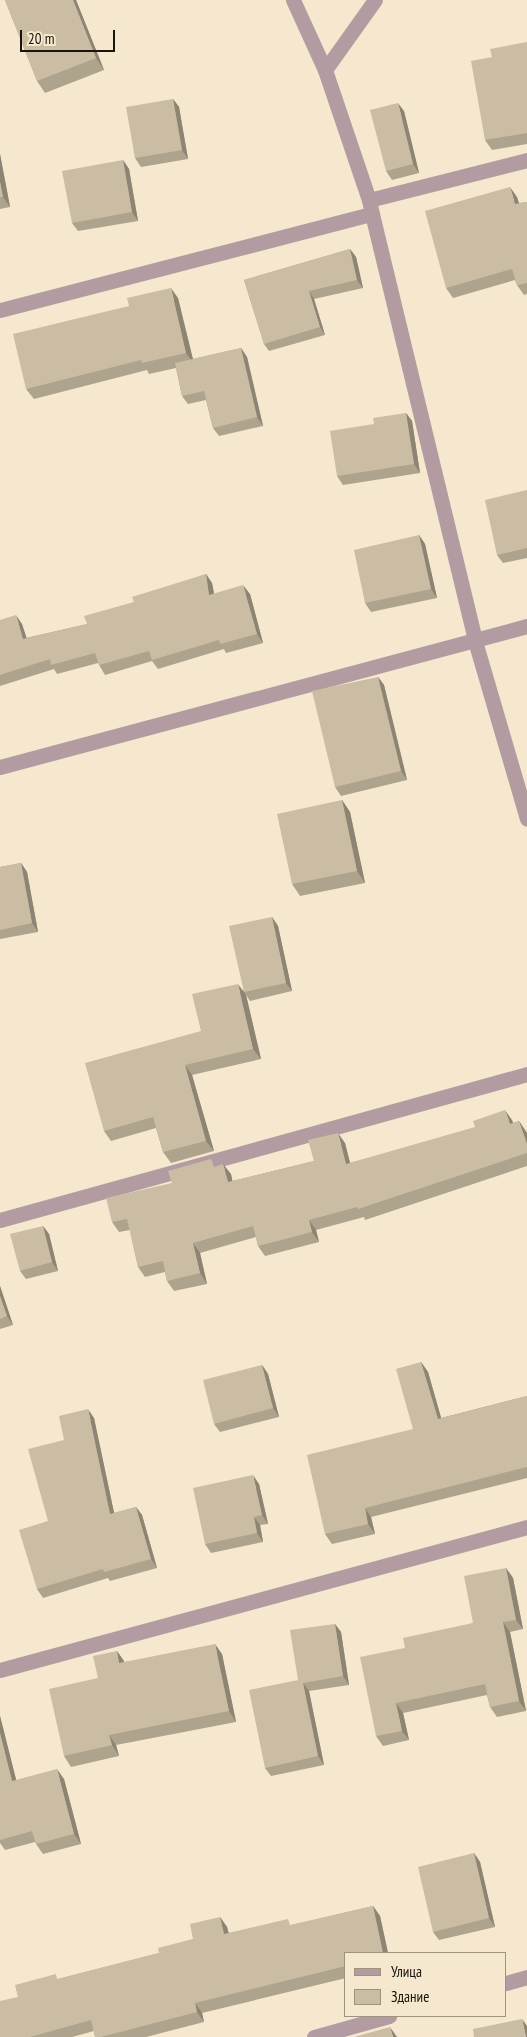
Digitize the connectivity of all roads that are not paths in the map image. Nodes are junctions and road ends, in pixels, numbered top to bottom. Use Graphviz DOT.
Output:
graph roads {
  1 [pos="293,0"];
  2 [pos="375,0"];
  3 [pos="325,70"];
  4 [pos="527,160"];
  5 [pos="371,207"];
  6 [pos="0,310"];
  7 [pos="527,626"];
  8 [pos="475,641"];
  9 [pos="0,768"];
  10 [pos="527,819"];
  11 [pos="527,1074"];
  12 [pos="0,1220"];
  13 [pos="527,1527"];
  14 [pos="0,1670"];
  15 [pos="527,1977"];
  16 [pos="507,1983"];
  17 [pos="385,2017"];
  18 [pos="314,2037"];
  1 -- 3 [label="street"];
  2 -- 3 [label="street"];
  3 -- 5 [label="street"];
  4 -- 5 [label="street"];
  5 -- 6 [label="street"];
  5 -- 8 [label="street"];
  7 -- 8 [label="street"];
  8 -- 9 [label="street"];
  8 -- 10 [label="street"];
  11 -- 12 [label="street"];
  13 -- 14 [label="street"];
  15 -- 16 [label="street"];
  17 -- 18 [label="street"];
}
